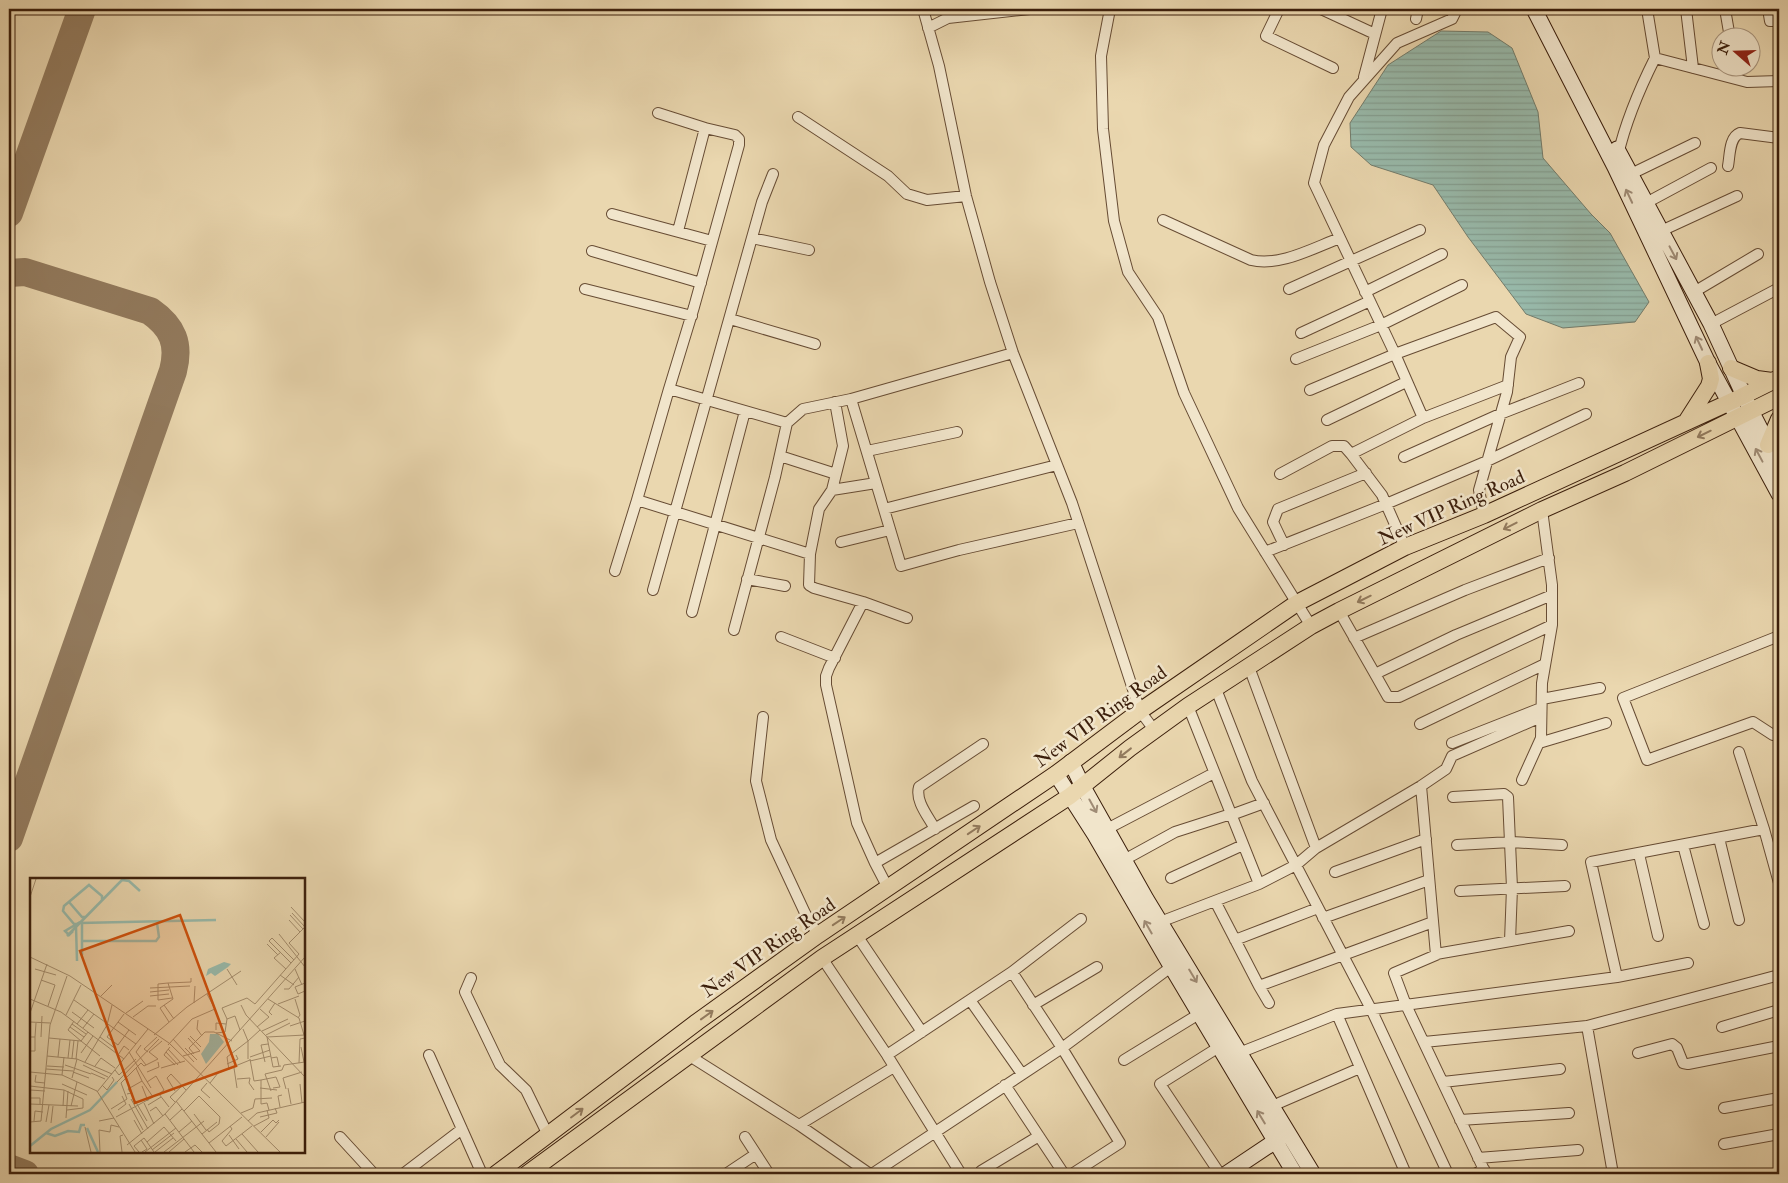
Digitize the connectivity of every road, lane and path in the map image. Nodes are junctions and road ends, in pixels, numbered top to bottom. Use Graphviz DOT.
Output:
graph roads {
  1 [pos="923,9"];
  2 [pos="1030,9"];
  3 [pos="1110,9"];
  4 [pos="1280,9"];
  5 [pos="1321,9"];
  6 [pos="1382,9"];
  7 [pos="1458,9"];
  8 [pos="1534,9"];
  9 [pos="1544,9"];
  10 [pos="1647,9"];
  11 [pos="1686,9"];
  12 [pos="1726,9"];
  13 [pos="1768,9"];
  14 [pos="1779,21"];
  15 [pos="928,28"];
  16 [pos="1729,28"];
  17 [pos="1375,34"];
  18 [pos="1655,58"];
  19 [pos="1333,68"];
  20 [pos="1693,68"];
  21 [pos="1736,79"];
  22 [pos="1363,80"];
  23 [pos="1779,82"];
  24 [pos="658,113"];
  25 [pos="798,118"];
  26 [pos="705,128"];
  27 [pos="1779,138"];
  28 [pos="1696,143"];
  29 [pos="1619,152"];
  30 [pos="1728,166"];
  31 [pos="1615,167"];
  32 [pos="1711,168"];
  33 [pos="773,174"];
  34 [pos="1631,174"];
  35 [pos="966,196"];
  36 [pos="1737,196"];
  37 [pos="1646,203"];
  38 [pos="612,214"];
  39 [pos="1163,220"];
  40 [pos="1420,230"];
  41 [pos="678,231"];
  42 [pos="1661,231"];
  43 [pos="752,238"];
  44 [pos="1340,238"];
  45 [pos="712,241"];
  46 [pos="809,250"];
  47 [pos="592,252"];
  48 [pos="1442,254"];
  49 [pos="1758,254"];
  50 [pos="1351,262"];
  51 [pos="701,283"];
  52 [pos="1462,285"];
  53 [pos="1779,288"];
  54 [pos="585,289"];
  55 [pos="1289,289"];
  56 [pos="1365,292"];
  57 [pos="1694,292"];
  58 [pos="1370,302"];
  59 [pos="692,316"];
  60 [pos="730,319"];
  61 [pos="1711,324"];
  62 [pos="1381,325"];
  63 [pos="1301,333"];
  64 [pos="816,344"];
  65 [pos="1013,353"];
  66 [pos="1395,354"];
  67 [pos="1296,359"];
  68 [pos="1708,363"];
  69 [pos="1731,368"];
  70 [pos="1776,380"];
  71 [pos="1406,382"];
  72 [pos="1579,383"];
  73 [pos="1508,385"];
  74 [pos="670,389"];
  75 [pos="1310,390"];
  76 [pos="1779,397"];
  77 [pos="851,399"];
  78 [pos="707,400"];
  79 [pos="835,402"];
  80 [pos="1741,406"];
  81 [pos="745,411"];
  82 [pos="1500,414"];
  83 [pos="1586,414"];
  84 [pos="1423,418"];
  85 [pos="1779,419"];
  86 [pos="1327,420"];
  87 [pos="787,422"];
  88 [pos="1684,424"];
  89 [pos="957,432"];
  90 [pos="1768,445"];
  91 [pos="866,451"];
  92 [pos="1351,454"];
  93 [pos="780,456"];
  94 [pos="1404,457"];
  95 [pos="1487,462"];
  96 [pos="1057,465"];
  97 [pos="1779,465"];
  98 [pos="1366,473"];
  99 [pos="836,474"];
  100 [pos="1280,474"];
  101 [pos="876,483"];
  102 [pos="832,490"];
  103 [pos="1779,494"];
  104 [pos="637,500"];
  105 [pos="1386,504"];
  106 [pos="884,509"];
  107 [pos="1542,510"];
  108 [pos="675,513"];
  109 [pos="1484,515"];
  110 [pos="1078,523"];
  111 [pos="716,524"];
  112 [pos="890,530"];
  113 [pos="758,538"];
  114 [pos="842,542"];
  115 [pos="1284,545"];
  116 [pos="1405,547"];
  117 [pos="1266,552"];
  118 [pos="810,554"];
  119 [pos="1549,558"];
  120 [pos="615,571"];
  121 [pos="747,579"];
  122 [pos="785,586"];
  123 [pos="652,590"];
  124 [pos="1552,595"];
  125 [pos="862,602"];
  126 [pos="1297,603"];
  127 [pos="1339,611"];
  128 [pos="692,612"];
  129 [pos="907,618"];
  130 [pos="1552,625"];
  131 [pos="1311,626"];
  132 [pos="734,630"];
  133 [pos="1779,636"];
  134 [pos="781,637"];
  135 [pos="1354,638"];
  136 [pos="834,658"];
  137 [pos="1545,664"];
  138 [pos="1249,667"];
  139 [pos="1375,674"];
  140 [pos="1600,688"];
  141 [pos="1216,689"];
  142 [pos="1188,706"];
  143 [pos="1542,708"];
  144 [pos="1140,710"];
  145 [pos="763,717"];
  146 [pos="1606,723"];
  147 [pos="1420,724"];
  148 [pos="1155,731"];
  149 [pos="1779,733"];
  150 [pos="1452,743"];
  151 [pos="1539,743"];
  152 [pos="983,744"];
  153 [pos="1740,752"];
  154 [pos="1071,762"];
  155 [pos="1214,773"];
  156 [pos="1056,774"];
  157 [pos="1522,780"];
  158 [pos="1421,786"];
  159 [pos="1076,791"];
  160 [pos="1453,797"];
  161 [pos="1264,803"];
  162 [pos="974,806"];
  163 [pos="1231,814"];
  164 [pos="935,828"];
  165 [pos="1107,829"];
  166 [pos="1764,829"];
  167 [pos="1719,838"];
  168 [pos="1426,839"];
  169 [pos="1511,842"];
  170 [pos="1243,845"];
  171 [pos="1457,845"];
  172 [pos="1562,845"];
  173 [pos="1683,845"];
  174 [pos="1316,848"];
  175 [pos="1639,854"];
  176 [pos="1124,860"];
  177 [pos="875,863"];
  178 [pos="1296,865"];
  179 [pos="1335,872"];
  180 [pos="1171,878"];
  181 [pos="1429,880"];
  182 [pos="1779,883"];
  183 [pos="1259,884"];
  184 [pos="1565,886"];
  185 [pos="888,888"];
  186 [pos="1512,888"];
  187 [pos="1460,891"];
  188 [pos="1215,901"];
  189 [pos="1318,908"];
  190 [pos="1324,918"];
  191 [pos="1081,919"];
  192 [pos="1739,920"];
  193 [pos="1160,922"];
  194 [pos="1433,922"];
  195 [pos="1704,924"];
  196 [pos="1569,931"];
  197 [pos="856,934"];
  198 [pos="818,935"];
  199 [pos="1658,936"];
  200 [pos="1235,940"];
  201 [pos="1510,942"];
  202 [pos="1436,954"];
  203 [pos="1344,956"];
  204 [pos="822,958"];
  205 [pos="1176,962"];
  206 [pos="1688,963"];
  207 [pos="1097,967"];
  208 [pos="1012,972"];
  209 [pos="1779,975"];
  210 [pos="1617,977"];
  211 [pos="471,978"];
  212 [pos="1259,986"];
  213 [pos="970,1000"];
  214 [pos="1269,1003"];
  215 [pos="1033,1005"];
  216 [pos="1406,1005"];
  217 [pos="1371,1009"];
  218 [pos="1779,1010"];
  219 [pos="1199,1014"];
  220 [pos="1337,1014"];
  221 [pos="1587,1026"];
  222 [pos="1722,1027"];
  223 [pos="922,1032"];
  224 [pos="1424,1042"];
  225 [pos="1779,1046"];
  226 [pos="1219,1047"];
  227 [pos="1062,1048"];
  228 [pos="1239,1052"];
  229 [pos="1638,1053"];
  230 [pos="430,1055"];
  231 [pos="887,1055"];
  232 [pos="688,1056"];
  233 [pos="1124,1060"];
  234 [pos="894,1067"];
  235 [pos="1360,1068"];
  236 [pos="1560,1069"];
  237 [pos="1022,1074"];
  238 [pos="1443,1082"];
  239 [pos="1005,1086"];
  240 [pos="1779,1098"];
  241 [pos="1279,1103"];
  242 [pos="1724,1108"];
  243 [pos="1569,1113"];
  244 [pos="1460,1120"];
  245 [pos="799,1125"];
  246 [pos="462,1129"];
  247 [pos="935,1132"];
  248 [pos="1779,1134"];
  249 [pos="548,1135"];
  250 [pos="1039,1136"];
  251 [pos="340,1137"];
  252 [pos="745,1137"];
  253 [pos="1281,1137"];
  254 [pos="1724,1144"];
  255 [pos="1578,1150"];
  256 [pos="756,1154"];
  257 [pos="1478,1158"];
  258 [pos="981,1170"];
  259 [pos="1481,1173"];
  260 [pos="374,1174"];
  261 [pos="403,1174"];
  262 [pos="482,1174"];
  263 [pos="496,1174"];
  264 [pos="526,1174"];
  265 [pos="726,1174"];
  266 [pos="769,1174"];
  267 [pos="871,1174"];
  268 [pos="961,1174"];
  269 [pos="1064,1174"];
  270 [pos="1072,1174"];
  271 [pos="1220,1174"];
  272 [pos="1226,1174"];
  273 [pos="1295,1174"];
  274 [pos="1313,1174"];
  275 [pos="1406,1174"];
  276 [pos="1448,1174"];
  277 [pos="1613,1174"];
  1 -- 15 [label="street"];
  2 -- 15 [label="street"];
  3 -- 117 [label="street"];
  4 -- 19 [label="street"];
  5 -- 17 [label="street"];
  6 -- 17 [label="street"];
  7 -- 22 [label="street"];
  8 -- 31 [label="street"];
  9 -- 29 [label="street"];
  10 -- 18 [label="street"];
  11 -- 20 [label="street"];
  12 -- 16 [label="street"];
  13 -- 14 [label="street"];
  15 -- 35 [label="street"];
  17 -- 22 [label="street"];
  18 -- 20 [label="street"];
  18 -- 29 [label="street"];
  20 -- 21 [label="street"];
  21 -- 23 [label="street"];
  22 -- 44 [label="street"];
  24 -- 26 [label="street"];
  25 -- 35 [label="street"];
  26 -- 41 [label="street"];
  26 -- 45 [label="street"];
  27 -- 30 [label="street"];
  28 -- 34 [label="street"];
  29 -- 31 [label="street"];
  29 -- 34 [label="street"];
  68 -- 31 [label="street, one-way"];
  32 -- 37 [label="street"];
  33 -- 43 [label="street"];
  34 -- 37 [label="street"];
  35 -- 65 [label="street"];
  36 -- 42 [label="street"];
  37 -- 42 [label="street"];
  38 -- 41 [label="street"];
  39 -- 44 [label="street"];
  40 -- 50 [label="street"];
  41 -- 45 [label="street"];
  42 -- 57 [label="street, one-way"];
  43 -- 46 [label="street"];
  43 -- 60 [label="street"];
  44 -- 50 [label="street"];
  45 -- 51 [label="street"];
  47 -- 51 [label="street"];
  48 -- 56 [label="street"];
  49 -- 57 [label="street"];
  50 -- 55 [label="street"];
  50 -- 56 [label="street"];
  51 -- 59 [label="street"];
  52 -- 62 [label="street"];
  53 -- 61 [label="street"];
  54 -- 59 [label="street"];
  56 -- 58 [label="street"];
  57 -- 61 [label="street"];
  58 -- 62 [label="street"];
  58 -- 63 [label="street"];
  59 -- 74 [label="street"];
  60 -- 64 [label="street"];
  60 -- 78 [label="street"];
  61 -- 69 [label="street"];
  62 -- 66 [label="street"];
  62 -- 67 [label="street"];
  65 -- 77 [label="street"];
  65 -- 96 [label="street"];
  66 -- 71 [label="street"];
  66 -- 73 [label="street"];
  66 -- 75 [label="street"];
  68 -- 80 [label="street"];
  68 -- 88 [label="main road"];
  69 -- 70 [label="main road"];
  69 -- 80 [label="street"];
  70 -- 80 [label="main road, New VIP Ring Road"];
  71 -- 84 [label="street"];
  71 -- 86 [label="street"];
  72 -- 82 [label="street"];
  73 -- 82 [label="street"];
  73 -- 84 [label="street"];
  74 -- 78 [label="street"];
  74 -- 104 [label="street"];
  76 -- 80 [label="main road, New VIP Ring Road"];
  77 -- 79 [label="street"];
  77 -- 91 [label="street"];
  78 -- 81 [label="street"];
  78 -- 108 [label="street"];
  79 -- 87 [label="street"];
  79 -- 99 [label="street"];
  80 -- 88 [label="main road, New VIP Ring Road"];
  80 -- 90 [label="street"];
  103 -- 80 [label="street, one-way"];
  80 -- 107 [label="main road, New VIP Ring Road, one-way"];
  81 -- 87 [label="street"];
  81 -- 111 [label="street"];
  82 -- 94 [label="street"];
  82 -- 95 [label="street"];
  83 -- 95 [label="street"];
  84 -- 92 [label="street"];
  85 -- 90 [label="main road"];
  87 -- 93 [label="street"];
  88 -- 109 [label="main road, New VIP Ring Road"];
  89 -- 91 [label="street"];
  90 -- 97 [label="street"];
  91 -- 101 [label="street"];
  92 -- 98 [label="street"];
  92 -- 100 [label="street"];
  93 -- 99 [label="street"];
  93 -- 113 [label="street"];
  95 -- 105 [label="street"];
  95 -- 109 [label="street"];
  96 -- 106 [label="street"];
  96 -- 110 [label="street"];
  98 -- 105 [label="street"];
  98 -- 115 [label="street"];
  99 -- 102 [label="street"];
  101 -- 102 [label="street"];
  101 -- 106 [label="street"];
  102 -- 118 [label="street"];
  104 -- 108 [label="street"];
  104 -- 120 [label="street"];
  105 -- 115 [label="street"];
  105 -- 116 [label="street"];
  106 -- 112 [label="street"];
  107 -- 119 [label="street"];
  107 -- 127 [label="main road, New VIP Ring Road, one-way"];
  108 -- 111 [label="street"];
  108 -- 123 [label="street"];
  109 -- 116 [label="main road, New VIP Ring Road"];
  110 -- 112 [label="street"];
  110 -- 144 [label="street"];
  111 -- 113 [label="street"];
  111 -- 128 [label="street"];
  112 -- 114 [label="street"];
  113 -- 118 [label="street"];
  113 -- 121 [label="street"];
  115 -- 117 [label="street"];
  116 -- 126 [label="main road, New VIP Ring Road"];
  117 -- 126 [label="street"];
  118 -- 125 [label="street"];
  119 -- 124 [label="street"];
  119 -- 135 [label="street"];
  121 -- 122 [label="street"];
  121 -- 132 [label="street"];
  124 -- 130 [label="street"];
  124 -- 139 [label="street"];
  125 -- 129 [label="street"];
  125 -- 136 [label="street"];
  126 -- 131 [label="street"];
  126 -- 144 [label="main road, New VIP Ring Road"];
  127 -- 131 [label="main road, New VIP Ring Road"];
  127 -- 135 [label="street"];
  130 -- 137 [label="street"];
  130 -- 139 [label="street"];
  131 -- 138 [label="main road, New VIP Ring Road"];
  133 -- 149 [label="street"];
  134 -- 136 [label="street"];
  135 -- 139 [label="street"];
  136 -- 177 [label="street"];
  137 -- 143 [label="street"];
  137 -- 147 [label="street"];
  138 -- 141 [label="main road, New VIP Ring Road"];
  138 -- 174 [label="street"];
  140 -- 143 [label="street"];
  141 -- 142 [label="main road, New VIP Ring Road"];
  141 -- 161 [label="street"];
  142 -- 148 [label="main road, New VIP Ring Road"];
  142 -- 155 [label="street"];
  143 -- 150 [label="street"];
  143 -- 151 [label="street"];
  143 -- 158 [label="street"];
  144 -- 148 [label="street"];
  144 -- 154 [label="main road, New VIP Ring Road"];
  145 -- 198 [label="street"];
  146 -- 151 [label="street"];
  148 -- 159 [label="main road, New VIP Ring Road, one-way"];
  151 -- 157 [label="street"];
  152 -- 164 [label="street"];
  153 -- 166 [label="street"];
  154 -- 156 [label="main road, New VIP Ring Road"];
  154 -- 159 [label="street"];
  155 -- 163 [label="street"];
  155 -- 165 [label="street"];
  156 -- 159 [label="street"];
  185 -- 156 [label="main road, New VIP Ring Road, one-way"];
  158 -- 168 [label="street"];
  158 -- 174 [label="street"];
  159 -- 165 [label="street, one-way"];
  159 -- 197 [label="main road, New VIP Ring Road"];
  205 -- 159 [label="street, one-way"];
  160 -- 169 [label="street"];
  161 -- 163 [label="street"];
  161 -- 178 [label="street"];
  162 -- 164 [label="street"];
  163 -- 170 [label="street"];
  163 -- 176 [label="street"];
  164 -- 177 [label="street"];
  165 -- 176 [label="street"];
  166 -- 167 [label="street"];
  166 -- 182 [label="street"];
  167 -- 173 [label="street"];
  167 -- 192 [label="street"];
  168 -- 179 [label="street"];
  168 -- 181 [label="street"];
  169 -- 171 [label="street"];
  169 -- 172 [label="street"];
  169 -- 186 [label="street"];
  170 -- 180 [label="street"];
  170 -- 183 [label="street"];
  173 -- 175 [label="street"];
  173 -- 195 [label="street"];
  174 -- 178 [label="street"];
  175 -- 199 [label="street"];
  175 -- 210 [label="street"];
  176 -- 193 [label="street"];
  177 -- 185 [label="street"];
  178 -- 183 [label="street"];
  178 -- 189 [label="street"];
  181 -- 190 [label="street"];
  181 -- 194 [label="street"];
  183 -- 188 [label="street"];
  184 -- 186 [label="street"];
  198 -- 185 [label="main road, New VIP Ring Road, one-way"];
  186 -- 187 [label="street"];
  186 -- 201 [label="street"];
  188 -- 193 [label="street"];
  188 -- 200 [label="street"];
  189 -- 190 [label="street"];
  189 -- 200 [label="street"];
  190 -- 203 [label="street"];
  191 -- 208 [label="street"];
  193 -- 205 [label="street"];
  194 -- 202 [label="street"];
  194 -- 203 [label="street"];
  196 -- 201 [label="street"];
  197 -- 204 [label="main road, New VIP Ring Road"];
  197 -- 223 [label="street"];
  249 -- 198 [label="main road, New VIP Ring Road, one-way"];
  200 -- 212 [label="street"];
  201 -- 202 [label="street"];
  202 -- 216 [label="street"];
  203 -- 212 [label="street"];
  203 -- 217 [label="street"];
  204 -- 231 [label="street"];
  204 -- 232 [label="main road, New VIP Ring Road"];
  205 -- 219 [label="street"];
  205 -- 227 [label="street"];
  205 -- 228 [label="street, one-way"];
  206 -- 210 [label="street"];
  207 -- 215 [label="street"];
  208 -- 213 [label="street"];
  208 -- 215 [label="street"];
  209 -- 221 [label="street"];
  210 -- 216 [label="street"];
  211 -- 249 [label="street"];
  212 -- 214 [label="street"];
  213 -- 223 [label="street"];
  213 -- 237 [label="street"];
  215 -- 227 [label="street"];
  216 -- 217 [label="street"];
  216 -- 224 [label="street"];
  217 -- 220 [label="street"];
  217 -- 276 [label="street"];
  218 -- 222 [label="street"];
  219 -- 226 [label="street"];
  219 -- 233 [label="street"];
  220 -- 228 [label="street"];
  220 -- 235 [label="street"];
  221 -- 224 [label="street"];
  221 -- 277 [label="street"];
  223 -- 231 [label="street"];
  224 -- 238 [label="street"];
  225 -- 229 [label="street"];
  253 -- 226 [label="street, one-way"];
  226 -- 271 [label="street"];
  227 -- 237 [label="street"];
  227 -- 270 [label="street"];
  228 -- 253 [label="street"];
  230 -- 246 [label="street"];
  231 -- 234 [label="street"];
  232 -- 245 [label="street"];
  232 -- 264 [label="main road, New VIP Ring Road"];
  234 -- 245 [label="street"];
  234 -- 247 [label="street"];
  235 -- 241 [label="street"];
  235 -- 275 [label="street"];
  236 -- 238 [label="street"];
  237 -- 239 [label="street"];
  238 -- 244 [label="street"];
  239 -- 247 [label="street"];
  239 -- 250 [label="street"];
  240 -- 242 [label="street"];
  243 -- 244 [label="street"];
  244 -- 257 [label="street"];
  245 -- 267 [label="street"];
  246 -- 261 [label="street"];
  246 -- 262 [label="street"];
  247 -- 267 [label="street"];
  247 -- 268 [label="street"];
  248 -- 254 [label="street"];
  249 -- 263 [label="main road, New VIP Ring Road"];
  250 -- 258 [label="street"];
  250 -- 269 [label="street"];
  251 -- 260 [label="street"];
  252 -- 256 [label="street"];
  253 -- 272 [label="street"];
  253 -- 273 [label="street"];
  253 -- 274 [label="street"];
  255 -- 257 [label="street"];
  256 -- 265 [label="street"];
  256 -- 266 [label="street"];
  257 -- 259 [label="street"];
}
